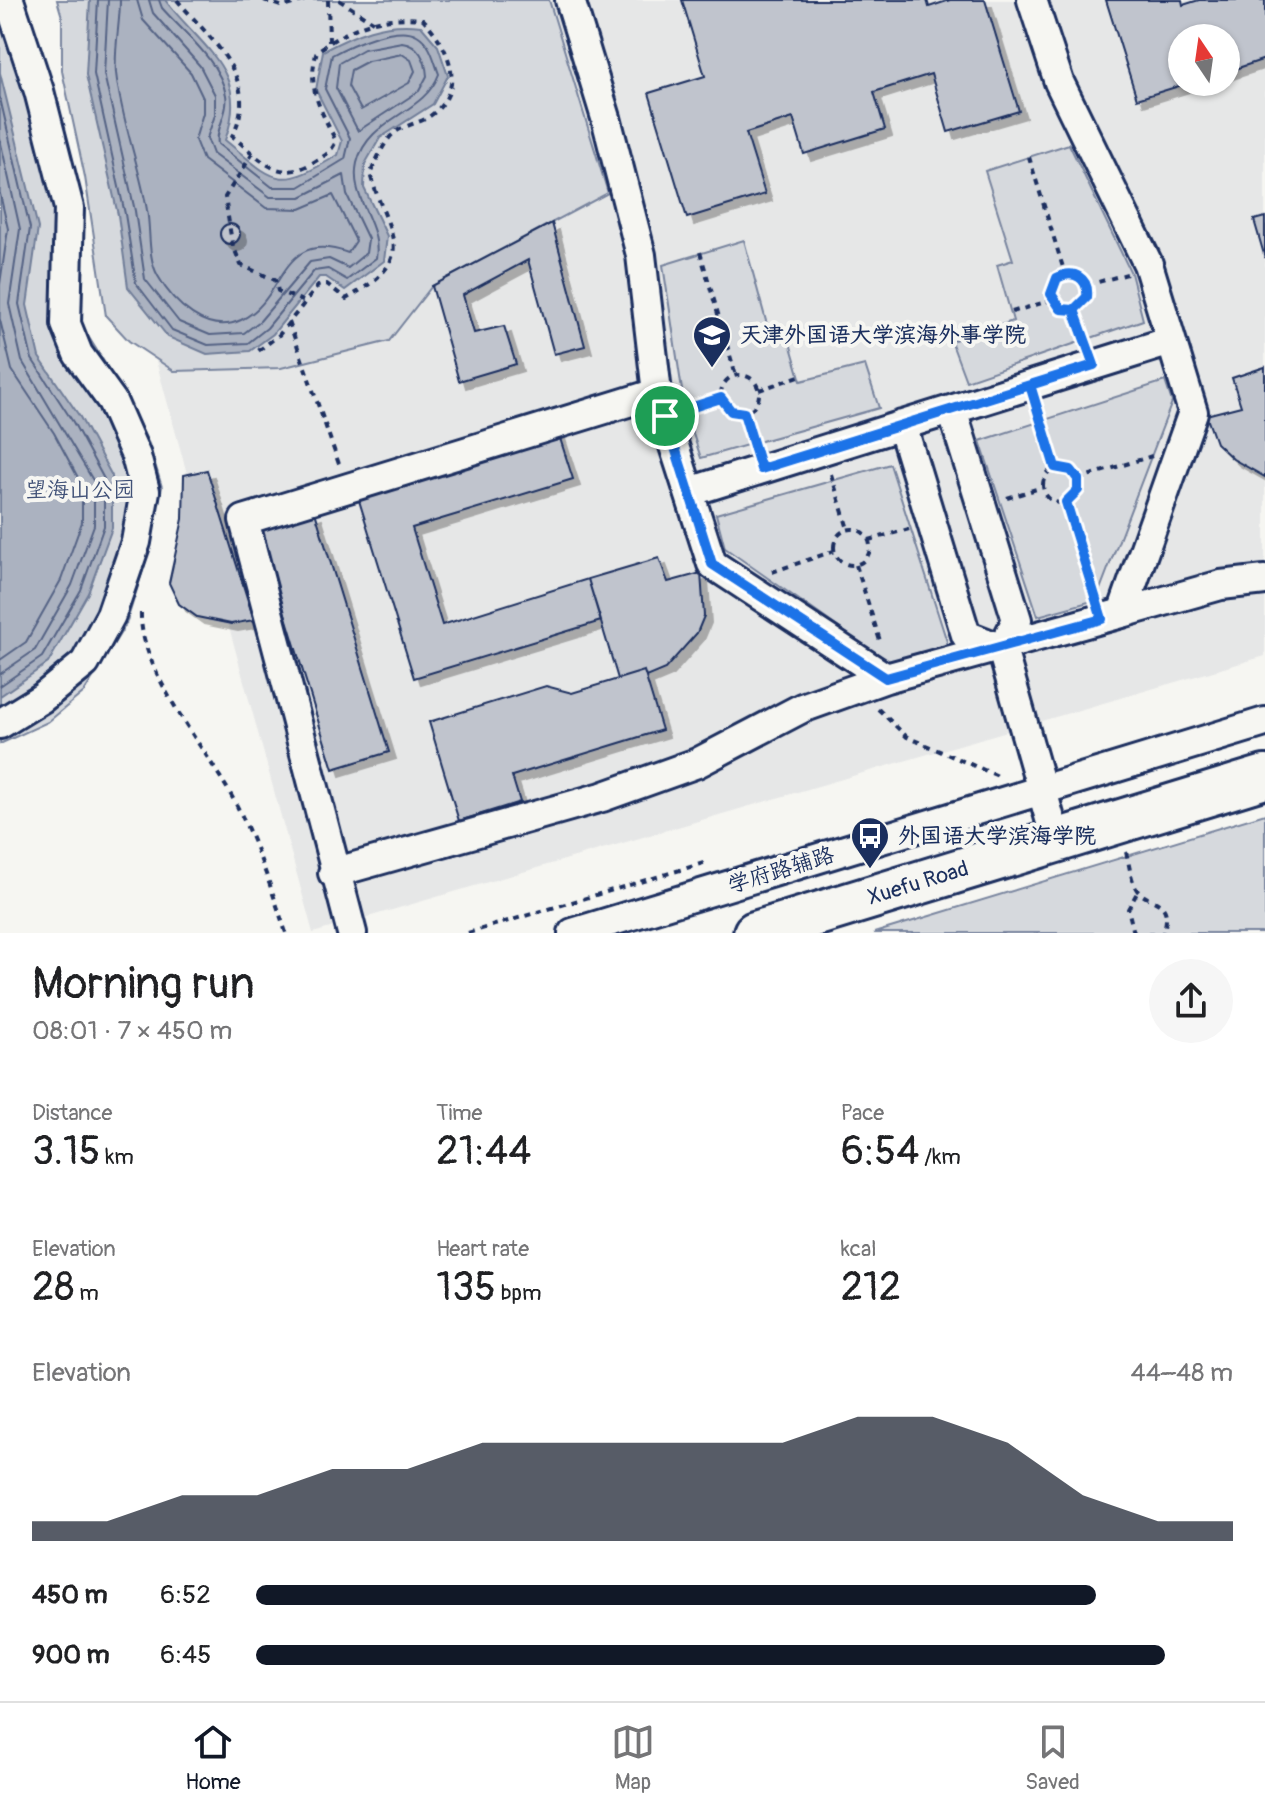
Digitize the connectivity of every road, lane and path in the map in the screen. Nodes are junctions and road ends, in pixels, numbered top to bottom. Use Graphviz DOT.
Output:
graph roads {
  1 [pos="9,0"];
  2 [pos="177,0"];
  3 [pos="264,0"];
  4 [pos="306,0"];
  5 [pos="328,0"];
  6 [pos="339,0"];
  7 [pos="570,0"];
  8 [pos="1032,0"];
  9 [pos="373,22"];
  10 [pos="329,42"];
  11 [pos="253,153"];
  12 [pos="1029,157"];
  13 [pos="700,252"];
  14 [pos="1149,268"];
  15 [pos="1065,274"];
  16 [pos="1087,285"];
  17 [pos="1052,300"];
  18 [pos="305,302"];
  19 [pos="1074,310"];
  20 [pos="1012,312"];
  21 [pos="289,322"];
  22 [pos="1171,341"];
  23 [pos="258,351"];
  24 [pos="1094,365"];
  25 [pos="736,376"];
  26 [pos="799,376"];
  27 [pos="1030,385"];
  28 [pos="759,390"];
  29 [pos="721,398"];
  30 [pos="661,405"];
  31 [pos="952,410"];
  32 [pos="744,413"];
  33 [pos="902,425"];
  34 [pos="1181,447"];
  35 [pos="823,450"];
  36 [pos="1055,467"];
  37 [pos="761,469"];
  38 [pos="1078,479"];
  39 [pos="1043,487"];
  40 [pos="347,488"];
  41 [pos="689,492"];
  42 [pos="1066,502"];
  43 [pos="981,505"];
  44 [pos="931,522"];
  45 [pos="848,529"];
  46 [pos="869,540"];
  47 [pos="834,551"];
  48 [pos="856,565"];
  49 [pos="1265,580"];
  50 [pos="740,582"];
  51 [pos="119,592"];
  52 [pos="1112,616"];
  53 [pos="1002,649"];
  54 [pos="886,678"];
  55 [pos="856,688"];
  56 [pos="1265,722"];
  57 [pos="0,724"];
  58 [pos="1001,777"];
  59 [pos="1265,777"];
  60 [pos="1041,791"];
  61 [pos="1056,840"];
  62 [pos="1124,846"];
  63 [pos="333,873"];
  64 [pos="1138,891"];
  65 [pos="286,933"];
  66 [pos="352,933"];
  67 [pos="573,933"];
  68 [pos="755,933"];
  69 [pos="1134,933"];
  70 [pos="1163,933"];
  1 -- 51 [label="street"];
  2 -- 11 [label="path"];
  3 -- 4 [label="path"];
  5 -- 10 [label="path"];
  6 -- 9 [label="path"];
  7 -- 30 [label="street"];
  8 -- 14 [label="street"];
  9 -- 10 [label="path"];
  9 -- 18 [label="path"];
  10 -- 11 [label="path"];
  11 -- 18 [label="path"];
  12 -- 15 [label="path"];
  13 -- 25 [label="path"];
  14 -- 16 [label="path"];
  14 -- 22 [label="street"];
  15 -- 16 [label="path"];
  15 -- 17 [label="path"];
  16 -- 19 [label="path"];
  17 -- 19 [label="path"];
  17 -- 20 [label="path"];
  18 -- 21 [label="path"];
  19 -- 24 [label="path"];
  21 -- 23 [label="path"];
  21 -- 40 [label="path"];
  22 -- 24 [label="street"];
  22 -- 34 [label="street"];
  24 -- 27 [label="street"];
  25 -- 28 [label="path"];
  25 -- 29 [label="path"];
  26 -- 28 [label="path"];
  27 -- 31 [label="street"];
  27 -- 36 [label="path"];
  28 -- 32 [label="path"];
  29 -- 30 [label="path"];
  29 -- 32 [label="path"];
  30 -- 40 [label="street"];
  30 -- 41 [label="street"];
  31 -- 33 [label="street"];
  31 -- 43 [label="street"];
  32 -- 37 [label="path"];
  33 -- 35 [label="street"];
  33 -- 44 [label="street"];
  34 -- 38 [label="path"];
  34 -- 52 [label="street"];
  35 -- 37 [label="street"];
  35 -- 45 [label="path"];
  36 -- 38 [label="path"];
  36 -- 39 [label="path"];
  37 -- 41 [label="street"];
  38 -- 42 [label="path"];
  39 -- 42 [label="path"];
  39 -- 43 [label="path"];
  40 -- 63 [label="street"];
  41 -- 50 [label="street"];
  42 -- 52 [label="path"];
  43 -- 53 [label="street"];
  44 -- 46 [label="path"];
  44 -- 53 [label="street"];
  45 -- 46 [label="path"];
  45 -- 47 [label="path"];
  46 -- 48 [label="path"];
  47 -- 48 [label="path"];
  47 -- 50 [label="path"];
  48 -- 54 [label="path"];
  49 -- 52 [label="street"];
  50 -- 54 [label="street"];
  51 -- 57 [label="street"];
  51 -- 65 [label="path"];
  52 -- 53 [label="street"];
  53 -- 54 [label="street"];
  53 -- 60 [label="street"];
  54 -- 55 [label="street"];
  55 -- 58 [label="path"];
  55 -- 63 [label="street"];
  56 -- 60 [label="street, 学府路辅路"];
  59 -- 61 [label="highway, Xuefu Road"];
  60 -- 61 [label="street"];
  60 -- 67 [label="street, 学府路辅路"];
  61 -- 68 [label="highway, Xuefu Road"];
  62 -- 64 [label="path"];
  63 -- 66 [label="street"];
  64 -- 69 [label="path"];
  64 -- 70 [label="path"];
}
